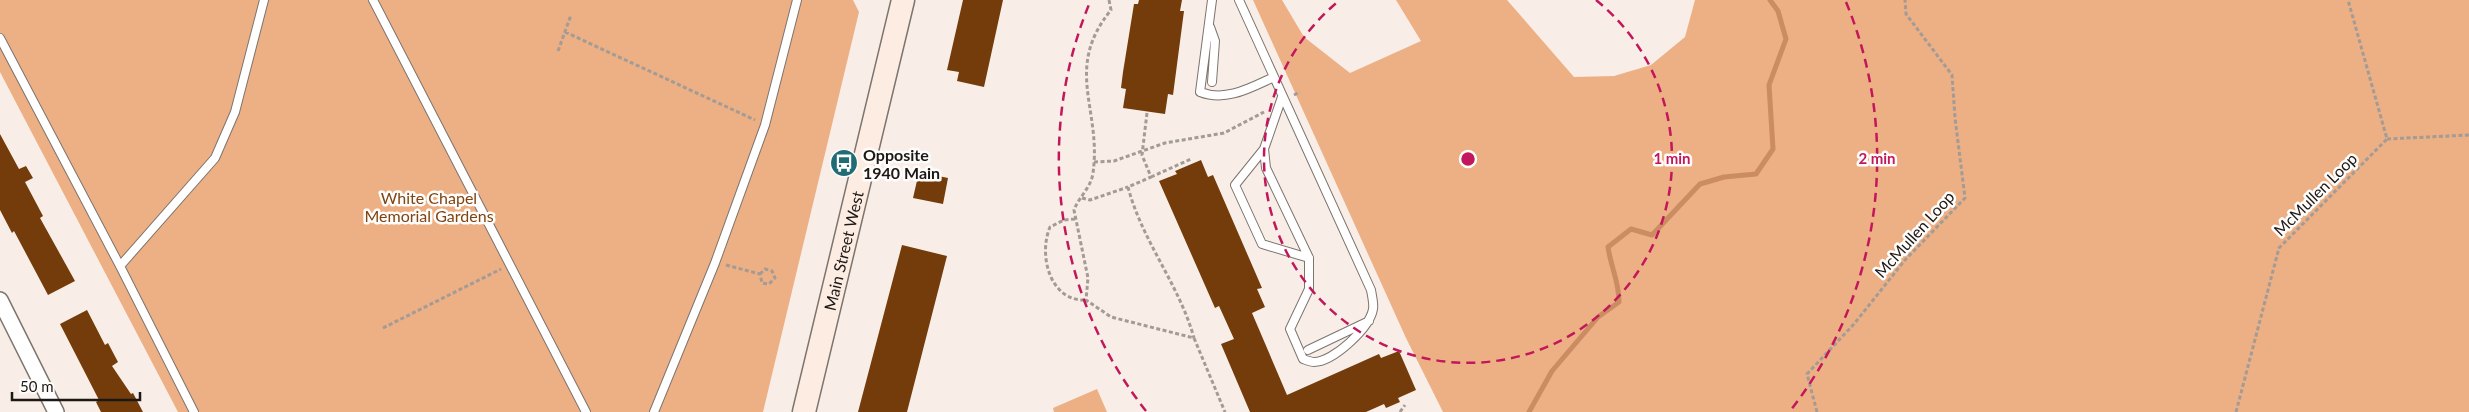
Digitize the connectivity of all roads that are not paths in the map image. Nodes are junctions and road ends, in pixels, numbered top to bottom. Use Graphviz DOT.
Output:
graph roads {
  1 [pos="264,0"];
  2 [pos="373,0"];
  3 [pos="797,0"];
  4 [pos="903,0"];
  5 [pos="1212,0"];
  6 [pos="1239,0"];
  7 [pos="1209,25"];
  8 [pos="0,38"];
  9 [pos="1274,78"];
  10 [pos="1212,82"];
  11 [pos="1282,97"];
  12 [pos="1264,149"];
  13 [pos="1309,258"];
  14 [pos="120,266"];
  15 [pos="0,300"];
  16 [pos="1370,320"];
  17 [pos="1308,350"];
  18 [pos="56,412"];
  19 [pos="194,412"];
  20 [pos="586,412"];
  21 [pos="654,412"];
  22 [pos="804,412"];
  1 -- 14 [label="lane"];
  2 -- 20 [label="lane"];
  3 -- 21 [label="lane"];
  4 -- 22 [label="main road, Main Street West"];
  5 -- 7 [label="lane"];
  6 -- 9 [label="lane"];
  7 -- 9 [label="lane"];
  7 -- 10 [label="lane"];
  8 -- 14 [label="lane"];
  9 -- 11 [label="lane"];
  11 -- 12 [label="lane"];
  11 -- 16 [label="lane"];
  12 -- 13 [label="lane"];
  12 -- 13 [label="lane"];
  13 -- 16 [label="lane"];
  14 -- 19 [label="lane"];
  15 -- 18 [label="street"];
  16 -- 17 [label="lane"];
}
